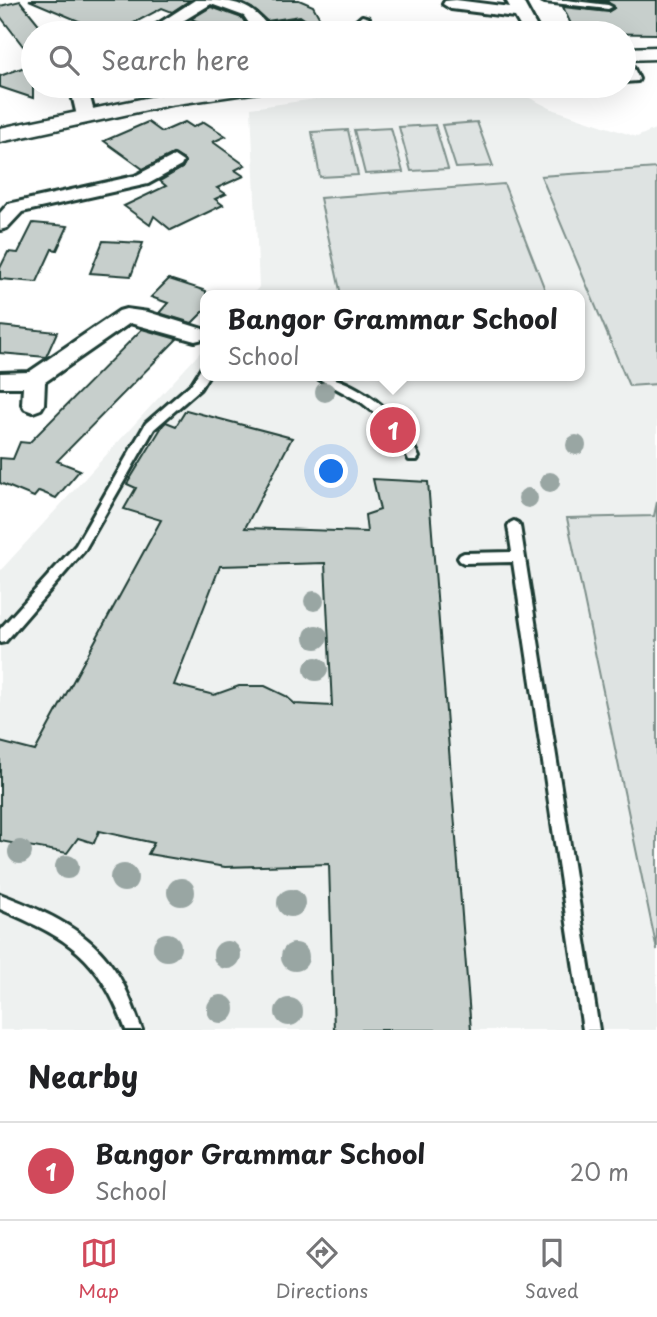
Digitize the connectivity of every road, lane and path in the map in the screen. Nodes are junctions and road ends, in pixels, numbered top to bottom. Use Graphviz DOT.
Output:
graph roads {
  1 [pos="206,0"];
  2 [pos="215,0"];
  3 [pos="545,0"];
  4 [pos="451,4"];
  5 [pos="518,4"];
  6 [pos="608,7"];
  7 [pos="365,18"];
  8 [pos="172,21"];
  9 [pos="256,21"];
  10 [pos="361,21"];
  11 [pos="526,21"];
  12 [pos="657,53"];
  13 [pos="636,54"];
  14 [pos="81,98"];
  15 [pos="177,98"];
  16 [pos="86,116"];
  17 [pos="0,135"];
  18 [pos="174,162"];
  19 [pos="0,224"];
  20 [pos="195,334"];
  21 [pos="34,379"];
  22 [pos="0,380"];
  23 [pos="200,380"];
  24 [pos="332,381"];
  25 [pos="33,404"];
  26 [pos="413,457"];
  27 [pos="514,526"];
  28 [pos="517,557"];
  29 [pos="464,558"];
  30 [pos="0,638"];
  31 [pos="0,901"];
  32 [pos="134,1030"];
  33 [pos="591,1030"];
  1 -- 8 [label="street"];
  2 -- 9 [label="street"];
  3 -- 6 [label="lane"];
  4 -- 5 [label="street"];
  5 -- 11 [label="street"];
  7 -- 10 [label="lane"];
  12 -- 13 [label="street"];
  14 -- 16 [label="street"];
  15 -- 16 [label="street"];
  16 -- 17 [label="street"];
  18 -- 19 [label="street"];
  20 -- 21 [label="street"];
  21 -- 22 [label="street"];
  21 -- 25 [label="street"];
  23 -- 30 [label="lane"];
  24 -- 26 [label="lane"];
  27 -- 28 [label="lane"];
  28 -- 29 [label="lane"];
  28 -- 33 [label="lane"];
  31 -- 32 [label="lane"];
}
